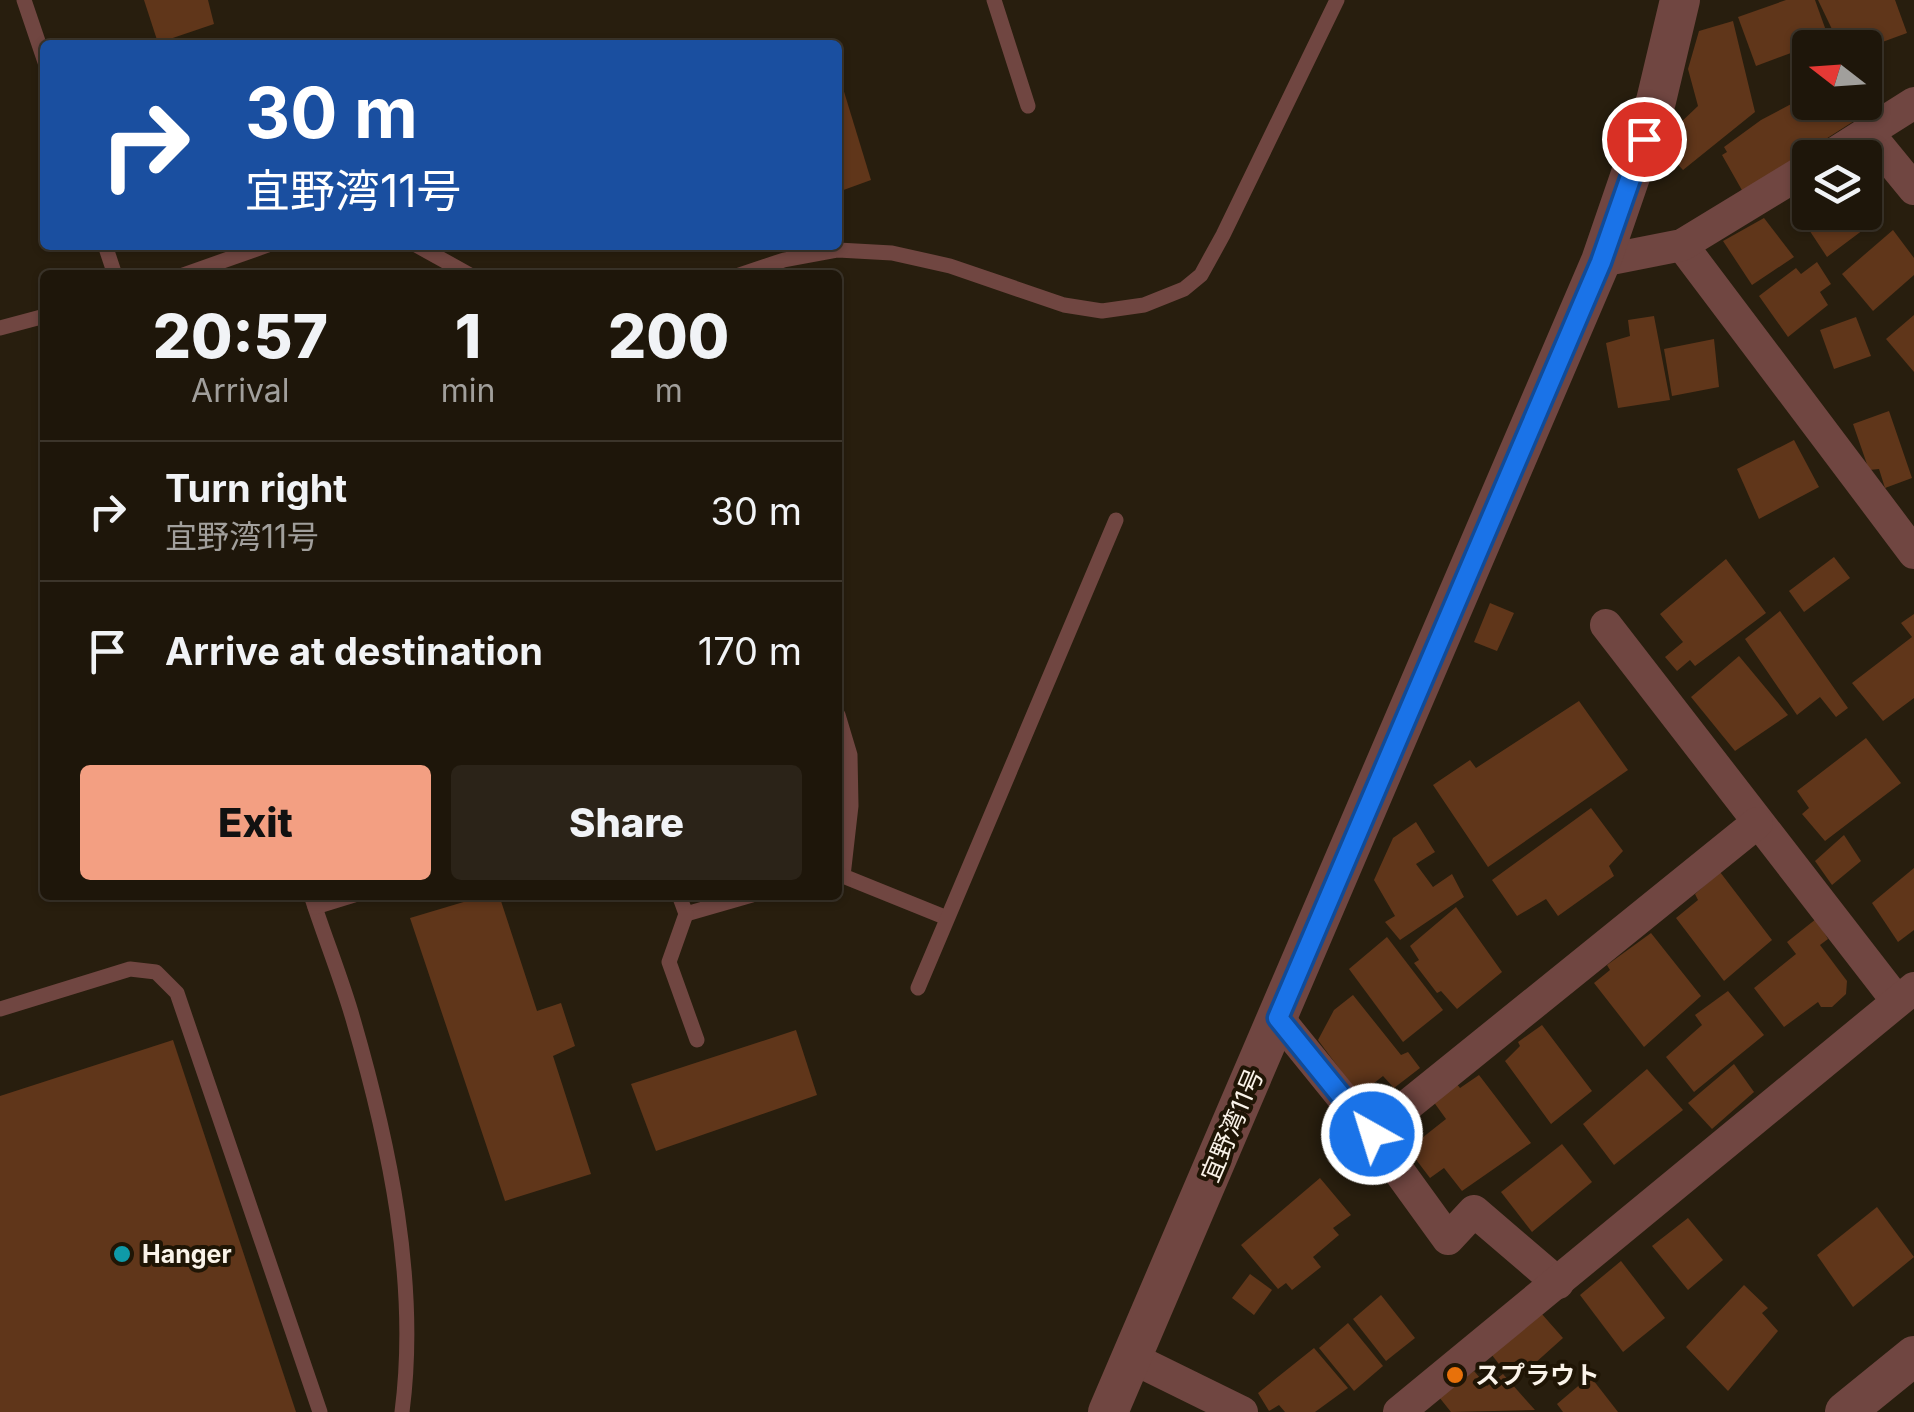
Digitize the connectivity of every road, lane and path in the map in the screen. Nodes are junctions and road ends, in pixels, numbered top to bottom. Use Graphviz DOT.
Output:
graph roads {
  1 [pos="24,0"];
  2 [pos="994,0"];
  3 [pos="1336,0"];
  4 [pos="1680,0"];
  5 [pos="40,47"];
  6 [pos="1914,104"];
  7 [pos="1028,106"];
  8 [pos="1868,132"];
  9 [pos="1855,140"];
  10 [pos="1792,179"];
  11 [pos="1914,189"];
  12 [pos="1682,244"];
  13 [pos="254,250"];
  14 [pos="838,250"];
  15 [pos="838,250"];
  16 [pos="440,251"];
  17 [pos="1601,262"];
  18 [pos="197,270"];
  19 [pos="464,270"];
  20 [pos="754,270"];
  21 [pos="40,317"];
  22 [pos="0,328"];
  23 [pos="1116,520"];
  24 [pos="1914,552"];
  25 [pos="1606,625"];
  26 [pos="842,728"];
  27 [pos="1757,824"];
  28 [pos="842,864"];
  29 [pos="842,878"];
  30 [pos="681,900"];
  31 [pos="735,900"];
  32 [pos="313,901"];
  33 [pos="686,914"];
  34 [pos="947,918"];
  35 [pos="918,988"];
  36 [pos="1905,994"];
  37 [pos="0,1009"];
  38 [pos="1278,1018"];
  39 [pos="697,1040"];
  40 [pos="1372,1134"];
  41 [pos="1558,1283"];
  42 [pos="1914,1356"];
  43 [pos="1132,1358"];
  44 [pos="320,1412"];
  45 [pos="402,1412"];
  46 [pos="1108,1412"];
  47 [pos="1242,1412"];
  48 [pos="1399,1412"];
  49 [pos="1845,1412"];
  1 -- 5 [label="lane"];
  2 -- 7 [label="lane"];
  3 -- 15 [label="lane"];
  4 -- 17 [label="street, 宜野湾11号"];
  6 -- 8 [label="street"];
  8 -- 9 [label="street"];
  8 -- 11 [label="street"];
  10 -- 12 [label="street"];
  12 -- 17 [label="street"];
  12 -- 24 [label="street"];
  13 -- 18 [label="lane"];
  14 -- 20 [label="lane"];
  16 -- 19 [label="lane"];
  17 -- 38 [label="street, 宜野湾11号"];
  21 -- 22 [label="lane"];
  23 -- 34 [label="lane"];
  25 -- 27 [label="street"];
  26 -- 28 [label="lane"];
  27 -- 36 [label="street"];
  27 -- 40 [label="street"];
  29 -- 34 [label="lane"];
  30 -- 33 [label="lane"];
  31 -- 33 [label="lane"];
  32 -- 45 [label="lane"];
  33 -- 39 [label="lane"];
  34 -- 35 [label="lane"];
  36 -- 41 [label="street"];
  37 -- 44 [label="lane"];
  38 -- 40 [label="street"];
  38 -- 43 [label="street, 宜野湾11号"];
  40 -- 41 [label="street"];
  41 -- 48 [label="street"];
  42 -- 49 [label="street"];
  43 -- 46 [label="street, 宜野湾11号"];
  43 -- 47 [label="street"];
}
